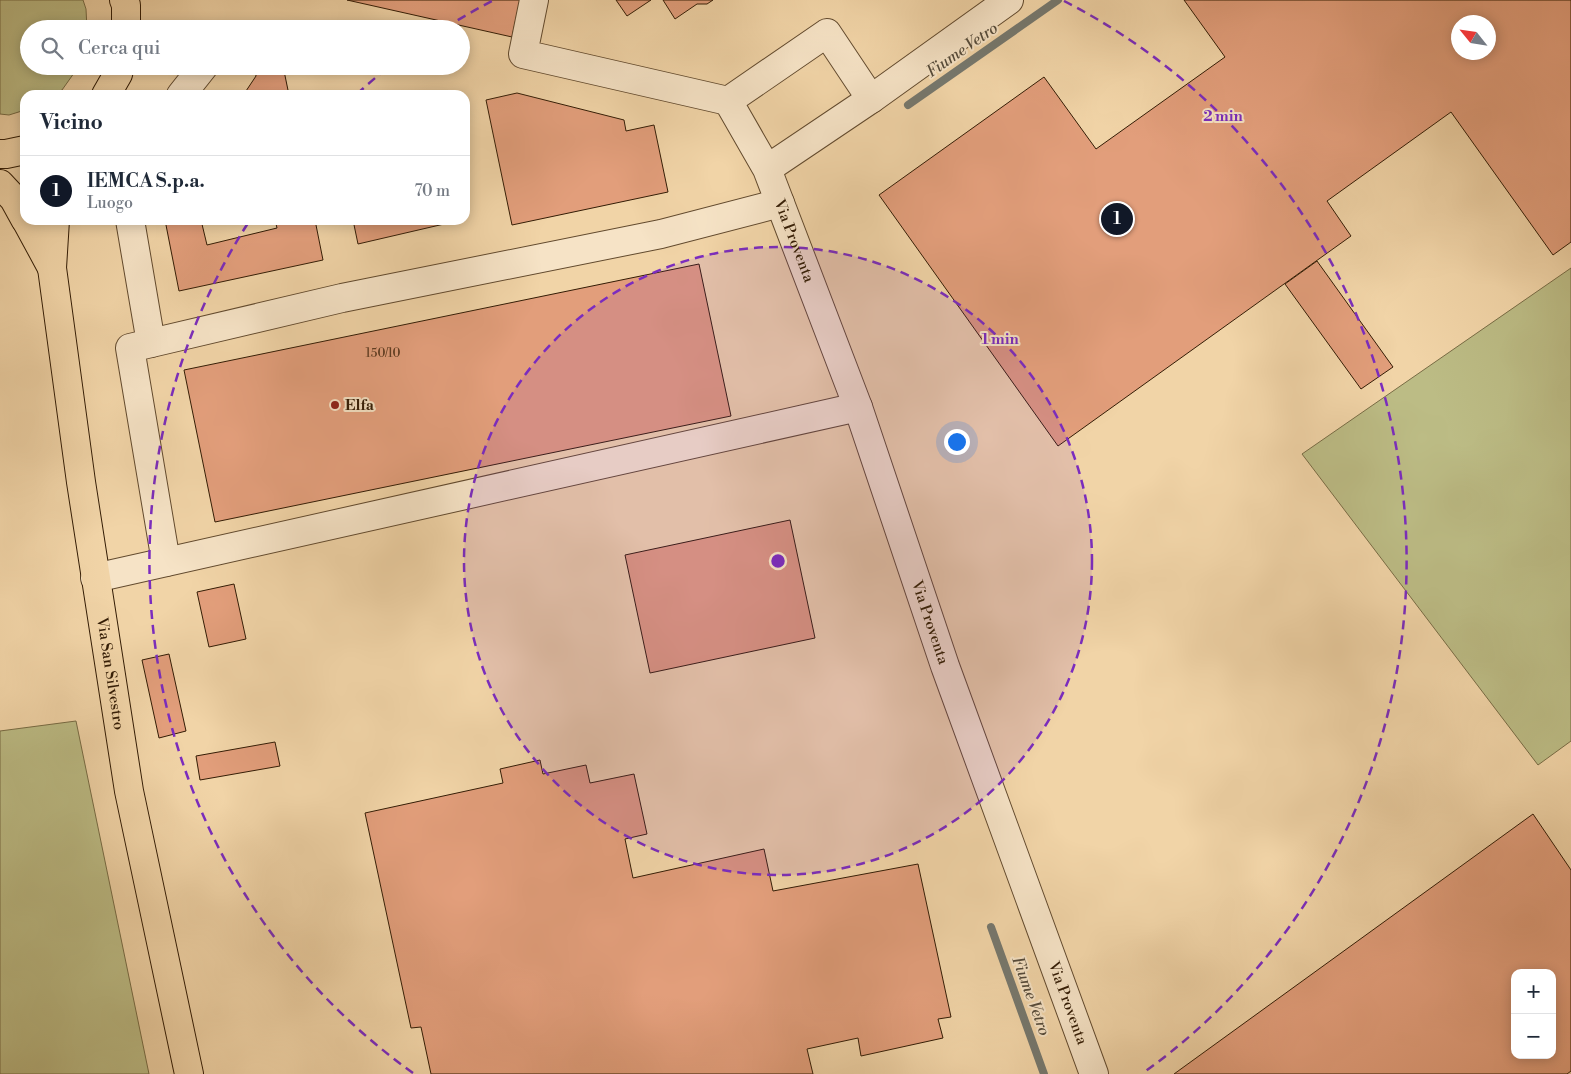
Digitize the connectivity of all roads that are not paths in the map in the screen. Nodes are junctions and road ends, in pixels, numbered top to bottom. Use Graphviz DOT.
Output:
graph roads {
  1 [pos="124,0"];
  2 [pos="132,0"];
  3 [pos="534,0"];
  4 [pos="1009,0"];
  5 [pos="127,20"];
  6 [pos="129,20"];
  7 [pos="117,75"];
  8 [pos="197,75"];
  9 [pos="109,90"];
  10 [pos="185,90"];
  11 [pos="871,99"];
  12 [pos="728,101"];
  13 [pos="20,151"];
  14 [pos="0,154"];
  15 [pos="767,169"];
  16 [pos="0,184"];
  17 [pos="780,203"];
  18 [pos="20,210"];
  19 [pos="28,225"];
  20 [pos="55,225"];
  21 [pos="131,225"];
  22 [pos="52,268"];
  23 [pos="151,343"];
  24 [pos="858,407"];
  25 [pos="166,562"];
  26 [pos="95,578"];
  27 [pos="189,1074"];
  28 [pos="1094,1074"];
  1 -- 5 [label="main road"];
  2 -- 6 [label="street"];
  3 -- 12 [label="street"];
  4 -- 11 [label="street"];
  7 -- 9 [label="main road"];
  8 -- 10 [label="street"];
  11 -- 12 [label="street"];
  11 -- 15 [label="street"];
  12 -- 15 [label="street, Via Proventa"];
  13 -- 14 [label="main road"];
  15 -- 17 [label="street, Via Proventa"];
  16 -- 18 [label="main road, Via San Silvestro"];
  17 -- 23 [label="street"];
  17 -- 24 [label="street, Via Proventa"];
  19 -- 22 [label="main road, Via San Silvestro"];
  20 -- 22 [label="main road, Via San Silvestro"];
  21 -- 23 [label="street"];
  22 -- 26 [label="main road, Via San Silvestro"];
  23 -- 25 [label="street"];
  24 -- 25 [label="street"];
  24 -- 28 [label="street, Via Proventa"];
  25 -- 26 [label="street"];
  26 -- 27 [label="main road, Via San Silvestro"];
}
